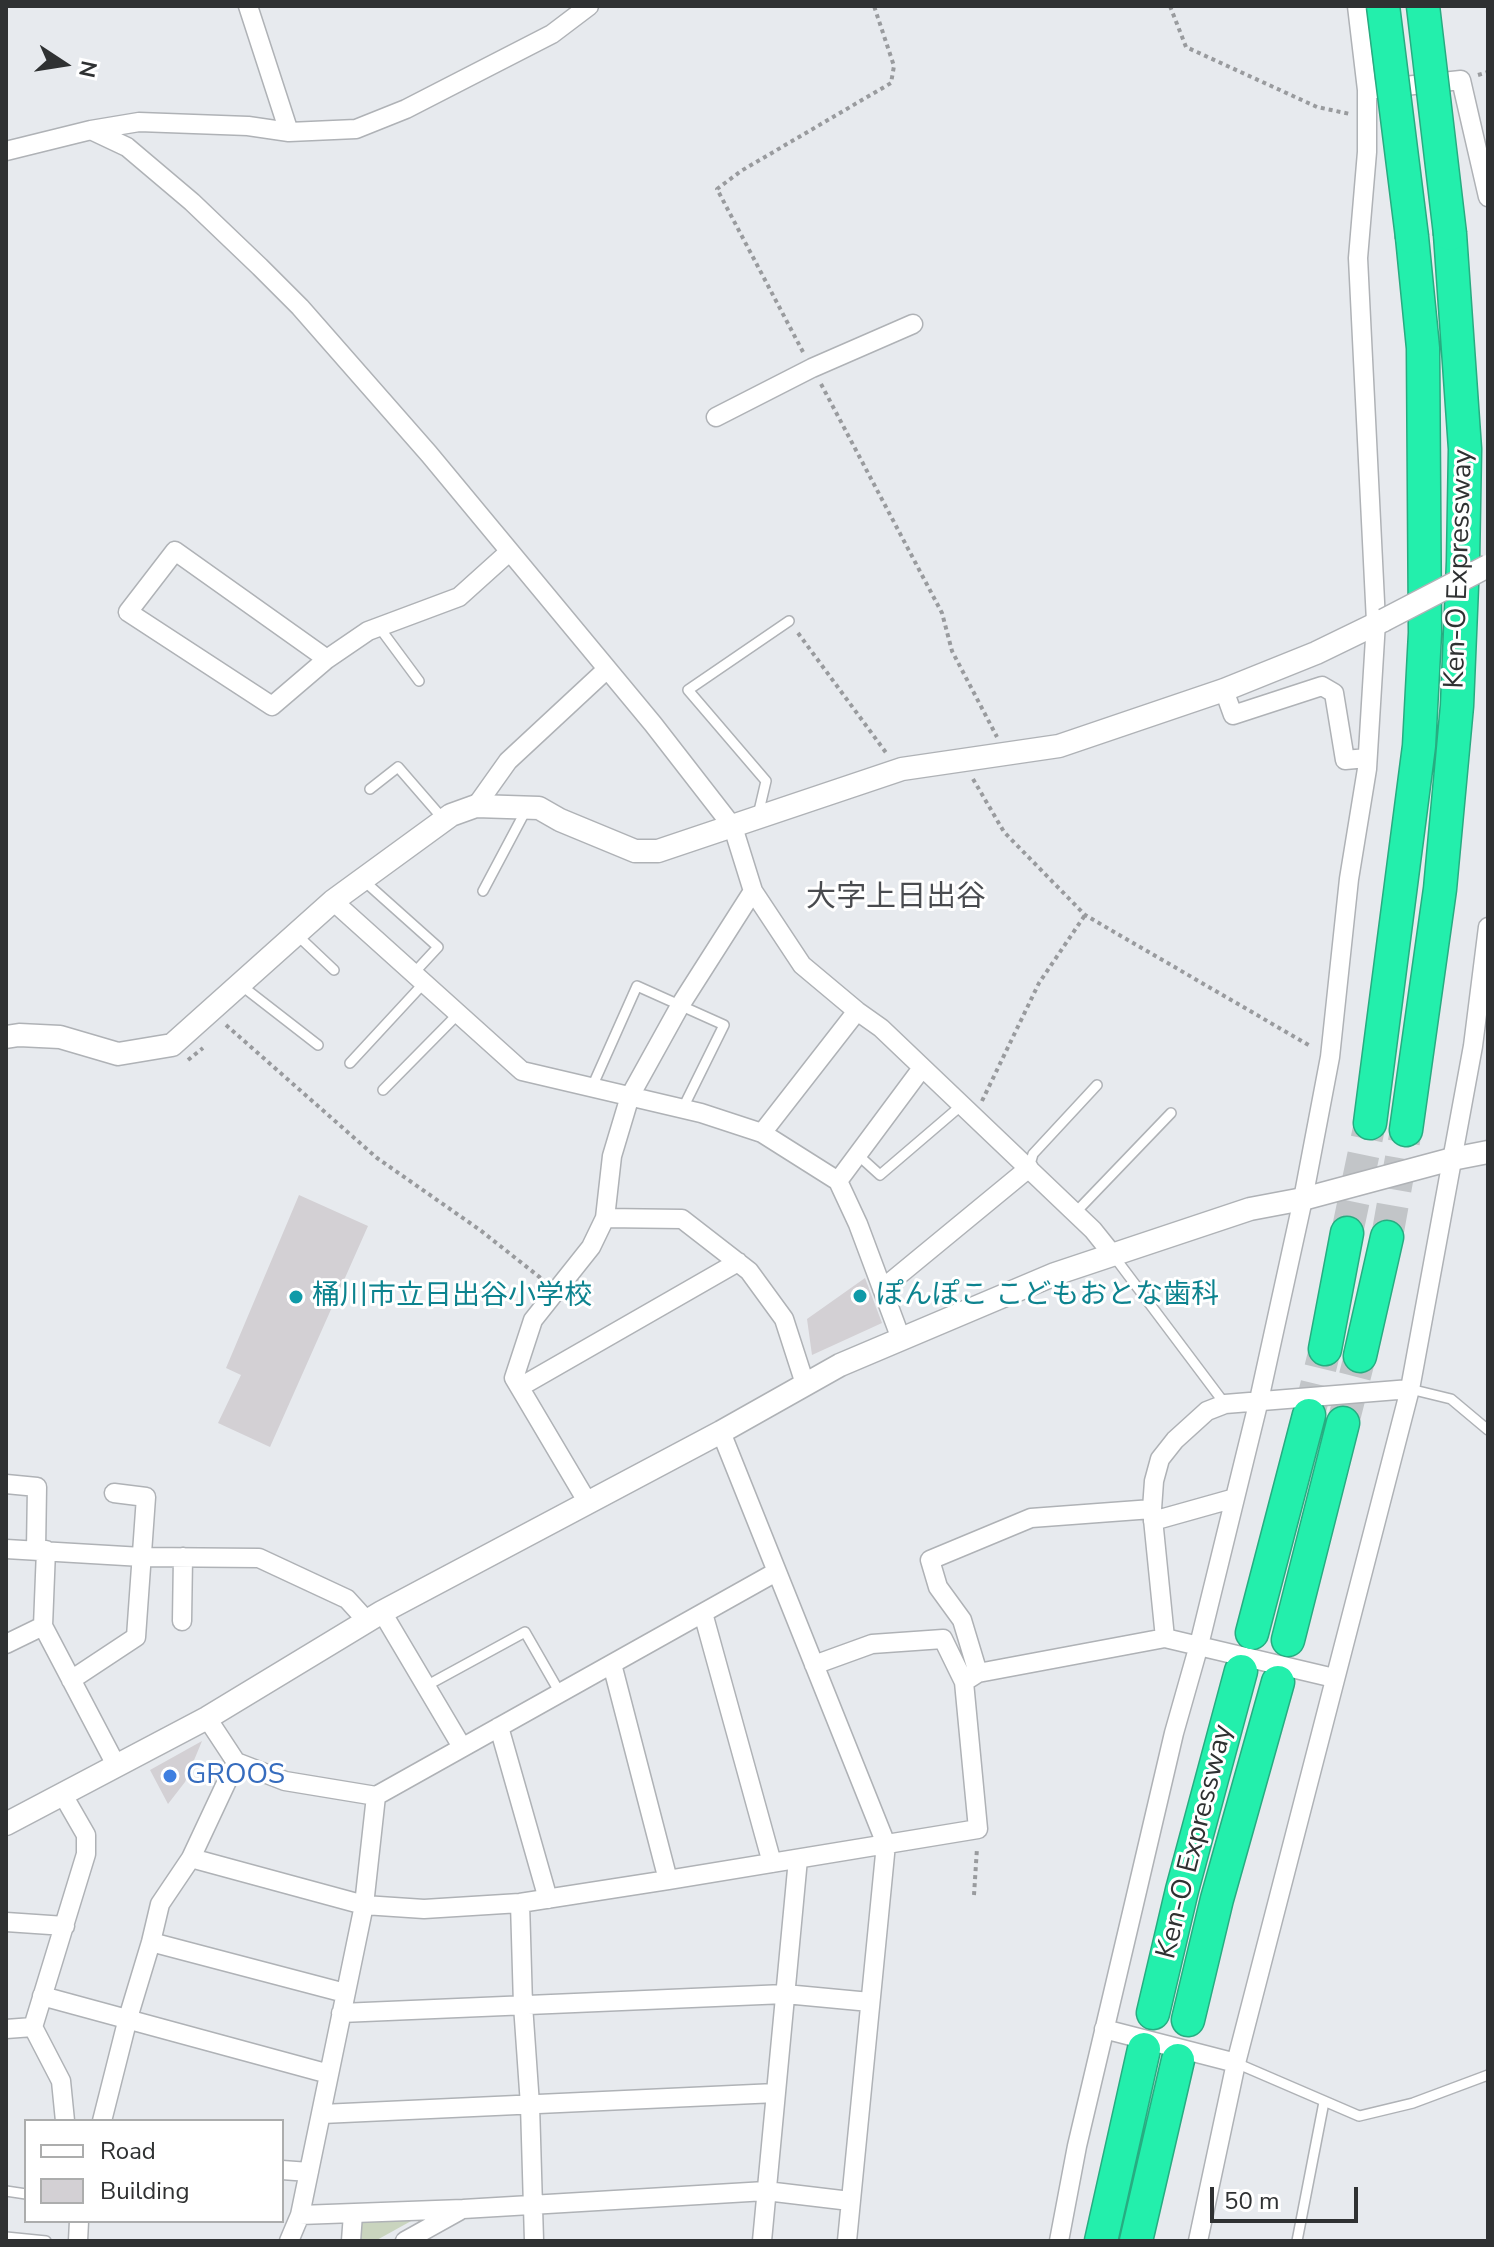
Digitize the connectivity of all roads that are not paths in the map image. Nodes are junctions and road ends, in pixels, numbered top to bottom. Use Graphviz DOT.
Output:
graph roads {
  1 [pos="248,6"];
  2 [pos="589,6"];
  3 [pos="1357,6"];
  4 [pos="1383,6"];
  5 [pos="1423,6"];
  6 [pos="1367,90"];
  7 [pos="91,130"];
  8 [pos="289,132"];
  9 [pos="6,151"];
  10 [pos="1488,197"];
  11 [pos="913,324"];
  12 [pos="716,417"];
  13 [pos="509,552"];
  14 [pos="1488,566"];
  15 [pos="789,621"];
  16 [pos="1380,621"];
  17 [pos="379,627"];
  18 [pos="327,659"];
  19 [pos="606,670"];
  20 [pos="419,681"];
  21 [pos="1224,690"];
  22 [pos="1367,758"];
  23 [pos="370,789"];
  24 [pos="476,806"];
  25 [pos="527,808"];
  26 [pos="757,818"];
  27 [pos="444,820"];
  28 [pos="733,827"];
  29 [pos="362,880"];
  30 [pos="483,891"];
  31 [pos="753,891"];
  32 [pos="333,901"];
  33 [pos="1488,927"];
  34 [pos="296,934"];
  35 [pos="334,970"];
  36 [pos="1486,974"];
  37 [pos="419,978"];
  38 [pos="240,984"];
  39 [pos="681,1004"];
  40 [pos="857,1011"];
  41 [pos="458,1014"];
  42 [pos="6,1037"];
  43 [pos="318,1045"];
  44 [pos="1481,1046"];
  45 [pos="350,1063"];
  46 [pos="922,1068"];
  47 [pos="1097,1085"];
  48 [pos="592,1087"];
  49 [pos="383,1090"];
  50 [pos="630,1096"];
  51 [pos="683,1108"];
  52 [pos="969,1110"];
  53 [pos="1171,1113"];
  54 [pos="1370,1123"];
  55 [pos="1406,1130"];
  56 [pos="762,1133"];
  57 [pos="1488,1152"];
  58 [pos="858,1155"];
  59 [pos="1452,1159"];
  60 [pos="1029,1168"];
  61 [pos="838,1181"];
  62 [pos="1303,1199"];
  63 [pos="1075,1213"];
  64 [pos="605,1218"];
  65 [pos="1347,1233"];
  66 [pos="1387,1237"];
  67 [pos="1113,1255"];
  68 [pos="738,1262"];
  69 [pos="882,1289"];
  70 [pos="901,1339"];
  71 [pos="1325,1349"];
  72 [pos="1360,1356"];
  73 [pos="805,1384"];
  74 [pos="520,1387"];
  75 [pos="1410,1389"];
  76 [pos="1259,1400"];
  77 [pos="1225,1404"];
  78 [pos="1309,1415"];
  79 [pos="1343,1423"];
  80 [pos="1488,1430"];
  81 [pos="721,1432"];
  82 [pos="6,1484"];
  83 [pos="114,1493"];
  84 [pos="1235,1498"];
  85 [pos="588,1503"];
  86 [pos="1153,1515"];
  87 [pos="6,1549"];
  88 [pos="41,1550"];
  89 [pos="142,1557"];
  90 [pos="183,1557"];
  91 [pos="776,1572"];
  92 [pos="703,1613"];
  93 [pos="375,1616"];
  94 [pos="182,1621"];
  95 [pos="43,1626"];
  96 [pos="1252,1633"];
  97 [pos="1165,1638"];
  98 [pos="1288,1640"];
  99 [pos="6,1644"];
  100 [pos="1199,1645"];
  101 [pos="612,1664"];
  102 [pos="814,1665"];
  103 [pos="1241,1671"];
  104 [pos="971,1677"];
  105 [pos="1334,1678"];
  106 [pos="71,1680"];
  107 [pos="1278,1682"];
  108 [pos="426,1686"];
  109 [pos="560,1693"];
  110 [pos="207,1718"];
  111 [pos="499,1727"];
  112 [pos="462,1747"];
  113 [pos="236,1762"];
  114 [pos="116,1765"];
  115 [pos="63,1795"];
  116 [pos="376,1796"];
  117 [pos="6,1824"];
  118 [pos="886,1844"];
  119 [pos="191,1858"];
  120 [pos="798,1859"];
  121 [pos="772,1863"];
  122 [pos="668,1880"];
  123 [pos="548,1899"];
  124 [pos="520,1903"];
  125 [pos="364,1905"];
  126 [pos="6,1922"];
  127 [pos="65,1926"];
  128 [pos="151,1942"];
  129 [pos="345,1993"];
  130 [pos="785,1994"];
  131 [pos="42,1996"];
  132 [pos="870,2002"];
  133 [pos="523,2005"];
  134 [pos="341,2013"];
  135 [pos="1153,2013"];
  136 [pos="128,2018"];
  137 [pos="1188,2020"];
  138 [pos="33,2027"];
  139 [pos="6,2029"];
  140 [pos="1104,2029"];
  141 [pos="1144,2049"];
  142 [pos="1178,2060"];
  143 [pos="1236,2063"];
  144 [pos="329,2074"];
  145 [pos="1488,2075"];
  146 [pos="776,2093"];
  147 [pos="1324,2102"];
  148 [pos="530,2105"];
  149 [pos="322,2114"];
  150 [pos="65,2119"];
  151 [pos="103,2119"];
  152 [pos="284,2170"];
  153 [pos="309,2172"];
  154 [pos="766,2191"];
  155 [pos="850,2201"];
  156 [pos="532,2204"];
  157 [pos="463,2209"];
  158 [pos="353,2214"];
  159 [pos="300,2215"];
  160 [pos="6,2237"];
  161 [pos="46,2241"];
  162 [pos="289,2241"];
  163 [pos="351,2241"];
  164 [pos="405,2241"];
  165 [pos="534,2241"];
  166 [pos="762,2241"];
  167 [pos="847,2241"];
  168 [pos="1059,2241"];
  169 [pos="1101,2241"];
  170 [pos="1136,2241"];
  171 [pos="1198,2241"];
  172 [pos="1297,2241"];
  1 -- 8 [label="street"];
  2 -- 8 [label="street"];
  3 -- 6 [label="street"];
  4 -- 54 [label="highway, Ken-O Expressway, bridge"];
  5 -- 55 [label="highway, Ken-O Expressway, bridge"];
  6 -- 10 [label="street"];
  6 -- 16 [label="street"];
  7 -- 8 [label="street"];
  7 -- 9 [label="street"];
  7 -- 13 [label="street"];
  11 -- 12 [label="street"];
  13 -- 17 [label="street"];
  13 -- 19 [label="street"];
  14 -- 16 [label="street, bridge"];
  15 -- 26 [label="lane"];
  16 -- 21 [label="street"];
  16 -- 22 [label="street"];
  17 -- 18 [label="street"];
  17 -- 20 [label="lane"];
  18 -- 18 [label="street"];
  19 -- 24 [label="street"];
  19 -- 28 [label="street"];
  21 -- 22 [label="street"];
  21 -- 26 [label="street"];
  22 -- 62 [label="street"];
  23 -- 27 [label="lane"];
  24 -- 25 [label="street"];
  24 -- 27 [label="street"];
  25 -- 28 [label="street"];
  25 -- 30 [label="lane"];
  26 -- 28 [label="street"];
  27 -- 29 [label="street"];
  28 -- 31 [label="street"];
  29 -- 32 [label="street"];
  29 -- 37 [label="lane"];
  31 -- 39 [label="street"];
  31 -- 40 [label="street"];
  32 -- 34 [label="street"];
  32 -- 37 [label="street"];
  33 -- 36 [label="street"];
  34 -- 35 [label="lane"];
  34 -- 38 [label="street"];
  36 -- 44 [label="street"];
  37 -- 41 [label="street"];
  37 -- 45 [label="lane"];
  38 -- 42 [label="street"];
  38 -- 43 [label="lane"];
  39 -- 48 [label="lane"];
  39 -- 50 [label="street"];
  39 -- 51 [label="lane"];
  40 -- 46 [label="street"];
  40 -- 56 [label="street"];
  41 -- 48 [label="street"];
  41 -- 49 [label="lane"];
  44 -- 59 [label="street"];
  46 -- 52 [label="street"];
  46 -- 58 [label="street"];
  47 -- 60 [label="lane"];
  48 -- 50 [label="street"];
  50 -- 51 [label="street"];
  50 -- 64 [label="street"];
  51 -- 56 [label="street"];
  52 -- 58 [label="lane"];
  52 -- 60 [label="street"];
  53 -- 63 [label="lane"];
  56 -- 61 [label="street"];
  57 -- 59 [label="street"];
  58 -- 61 [label="street"];
  59 -- 62 [label="street"];
  59 -- 75 [label="street"];
  60 -- 63 [label="street"];
  60 -- 69 [label="street"];
  61 -- 69 [label="street"];
  62 -- 67 [label="street"];
  62 -- 76 [label="street"];
  63 -- 67 [label="street"];
  64 -- 68 [label="street"];
  64 -- 74 [label="street"];
  65 -- 71 [label="highway"];
  66 -- 72 [label="highway"];
  67 -- 70 [label="street"];
  67 -- 77 [label="lane"];
  68 -- 73 [label="street"];
  68 -- 74 [label="street"];
  69 -- 70 [label="street"];
  70 -- 73 [label="street"];
  73 -- 81 [label="street"];
  74 -- 85 [label="street"];
  75 -- 76 [label="street"];
  75 -- 80 [label="lane"];
  75 -- 105 [label="street"];
  76 -- 77 [label="street"];
  76 -- 84 [label="street"];
  77 -- 86 [label="street"];
  78 -- 96 [label="highway"];
  79 -- 98 [label="highway"];
  81 -- 85 [label="street"];
  81 -- 91 [label="street"];
  82 -- 88 [label="street"];
  83 -- 89 [label="street"];
  84 -- 86 [label="street"];
  84 -- 100 [label="street"];
  85 -- 93 [label="street"];
  86 -- 97 [label="street"];
  86 -- 104 [label="street"];
  87 -- 88 [label="street"];
  88 -- 89 [label="street"];
  88 -- 95 [label="street"];
  89 -- 90 [label="street"];
  89 -- 106 [label="street"];
  90 -- 93 [label="street"];
  90 -- 94 [label="street"];
  91 -- 92 [label="street"];
  91 -- 102 [label="street"];
  92 -- 101 [label="street"];
  92 -- 121 [label="street"];
  93 -- 108 [label="street"];
  93 -- 110 [label="street"];
  95 -- 99 [label="street"];
  95 -- 106 [label="street"];
  97 -- 100 [label="street"];
  97 -- 104 [label="street"];
  100 -- 105 [label="street"];
  100 -- 140 [label="street"];
  101 -- 109 [label="street"];
  101 -- 122 [label="street"];
  102 -- 104 [label="street"];
  102 -- 118 [label="street"];
  103 -- 135 [label="highway, Ken-O Expressway"];
  104 -- 118 [label="street"];
  105 -- 143 [label="street"];
  106 -- 114 [label="street"];
  107 -- 137 [label="highway, Ken-O Expressway"];
  108 -- 109 [label="lane"];
  108 -- 112 [label="street"];
  109 -- 111 [label="street"];
  110 -- 113 [label="street"];
  110 -- 114 [label="street"];
  111 -- 112 [label="street"];
  111 -- 123 [label="street"];
  112 -- 116 [label="street"];
  113 -- 116 [label="street"];
  113 -- 119 [label="street"];
  114 -- 115 [label="street"];
  115 -- 117 [label="street"];
  115 -- 127 [label="street"];
  116 -- 125 [label="street"];
  118 -- 120 [label="street"];
  118 -- 132 [label="street"];
  119 -- 125 [label="street"];
  119 -- 128 [label="street"];
  120 -- 121 [label="street"];
  120 -- 130 [label="street"];
  121 -- 122 [label="street"];
  122 -- 123 [label="street"];
  123 -- 124 [label="street"];
  124 -- 125 [label="street"];
  124 -- 133 [label="street"];
  125 -- 129 [label="street"];
  126 -- 127 [label="street"];
  127 -- 131 [label="street"];
  128 -- 129 [label="street"];
  128 -- 136 [label="street"];
  129 -- 134 [label="street"];
  130 -- 132 [label="street"];
  130 -- 133 [label="street"];
  130 -- 146 [label="street"];
  131 -- 136 [label="street"];
  131 -- 138 [label="street"];
  132 -- 155 [label="street"];
  133 -- 134 [label="street"];
  133 -- 148 [label="street"];
  134 -- 144 [label="street"];
  136 -- 144 [label="street"];
  136 -- 151 [label="street"];
  138 -- 139 [label="street"];
  138 -- 150 [label="street"];
  140 -- 143 [label="street"];
  140 -- 168 [label="street"];
  141 -- 169 [label="highway"];
  142 -- 170 [label="highway"];
  143 -- 147 [label="lane"];
  143 -- 171 [label="street"];
  144 -- 149 [label="street"];
  145 -- 147 [label="lane"];
  146 -- 148 [label="street"];
  146 -- 154 [label="street"];
  147 -- 172 [label="lane"];
  148 -- 149 [label="street"];
  148 -- 156 [label="street"];
  149 -- 153 [label="street"];
  152 -- 153 [label="street"];
  153 -- 159 [label="street"];
  154 -- 155 [label="street"];
  154 -- 156 [label="street"];
  154 -- 166 [label="street"];
  155 -- 167 [label="street"];
  156 -- 157 [label="street"];
  156 -- 165 [label="street"];
  157 -- 158 [label="street"];
  157 -- 164 [label="street"];
  158 -- 159 [label="street"];
  158 -- 163 [label="street"];
  159 -- 162 [label="street"];
  160 -- 161 [label="lane"];
}
